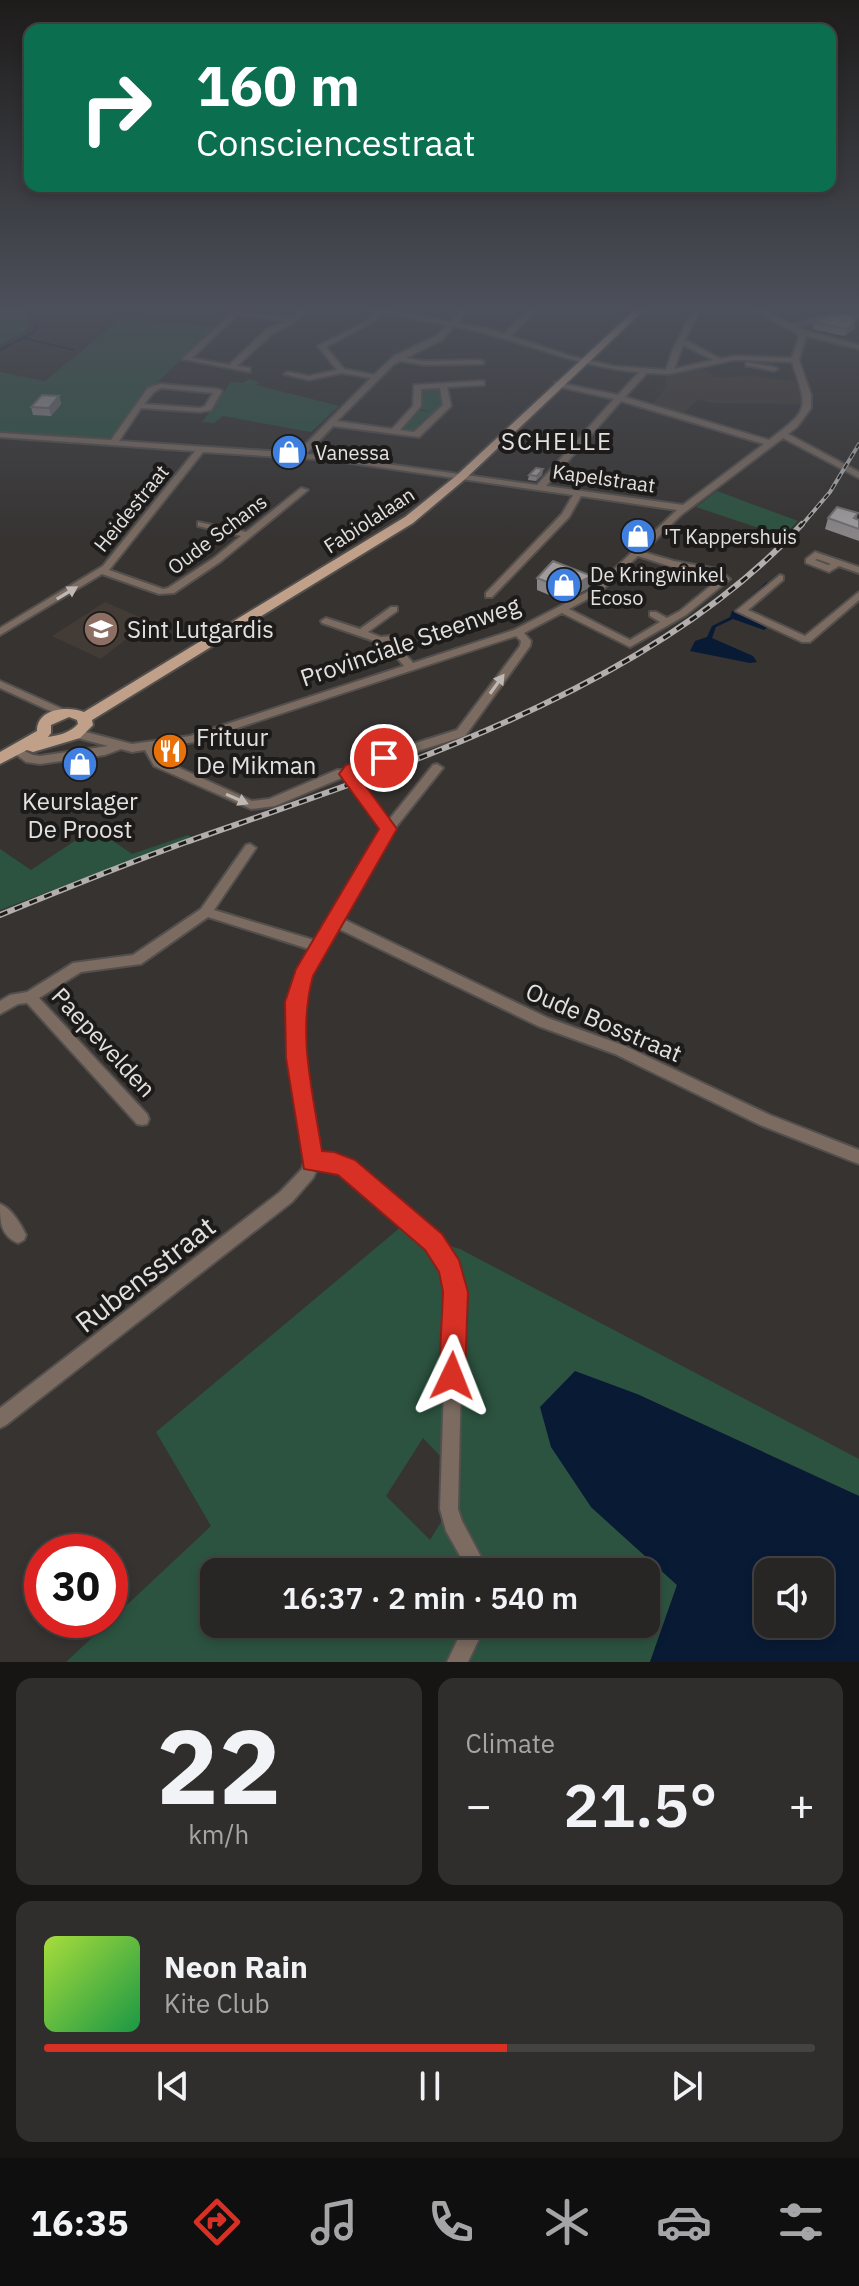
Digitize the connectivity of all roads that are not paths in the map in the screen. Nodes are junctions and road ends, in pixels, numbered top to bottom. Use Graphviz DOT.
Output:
graph roads {
  1 [pos="159,387"];
  2 [pos="166,387"];
  3 [pos="366,387"];
  4 [pos="422,387"];
  5 [pos="441,387"];
  6 [pos="551,387"];
  7 [pos="555,387"];
  8 [pos="569,387"];
  9 [pos="630,387"];
  10 [pos="804,387"];
  11 [pos="619,398"];
  12 [pos="140,404"];
  13 [pos="331,423"];
  14 [pos="394,432"];
  15 [pos="782,434"];
  16 [pos="0,435"];
  17 [pos="315,440"];
  18 [pos="113,443"];
  19 [pos="769,443"];
  20 [pos="201,449"];
  21 [pos="300,455"];
  22 [pos="330,458"];
  23 [pos="859,475"];
  24 [pos="454,476"];
  25 [pos="540,487"];
  26 [pos="304,490"];
  27 [pos="579,492"];
  28 [pos="683,508"];
  29 [pos="201,524"];
  30 [pos="247,535"];
  31 [pos="635,552"];
  32 [pos="838,563"];
  33 [pos="859,570"];
  34 [pos="102,571"];
  35 [pos="780,578"];
  36 [pos="489,595"];
  37 [pos="859,595"];
  38 [pos="394,609"];
  39 [pos="562,609"];
  40 [pos="653,614"];
  41 [pos="326,621"];
  42 [pos="667,622"];
  43 [pos="0,632"];
  44 [pos="518,632"];
  45 [pos="361,633"];
  46 [pos="412,668"];
  47 [pos="0,684"];
  48 [pos="73,721"];
  49 [pos="42,738"];
  50 [pos="118,746"];
  51 [pos="149,747"];
  52 [pos="25,756"];
  53 [pos="0,761"];
  54 [pos="437,768"];
  55 [pos="348,774"];
  56 [pos="388,829"];
  57 [pos="250,848"];
  58 [pos="206,912"];
  59 [pos="334,921"];
  60 [pos="318,947"];
  61 [pos="30,997"];
  62 [pos="0,1008"];
  63 [pos="142,1119"];
  64 [pos="859,1157"];
  65 [pos="312,1162"];
  66 [pos="0,1211"];
  67 [pos="18,1235"];
  68 [pos="0,1419"];
  69 [pos="471,1558"];
  70 [pos="469,1638"];
  71 [pos="457,1662"];
  1 -- 12 [label="street"];
  2 -- 12 [label="street"];
  3 -- 13 [label="street"];
  4 -- 14 [label="street"];
  5 -- 14 [label="street"];
  6 -- 24 [label="main road, Fabiolalaan"];
  7 -- 24 [label="main road, Fabiolalaan"];
  8 -- 11 [label="street"];
  9 -- 11 [label="street"];
  10 -- 15 [label="street, Provinciale Steenweg"];
  11 -- 19 [label="street"];
  11 -- 25 [label="street"];
  12 -- 18 [label="street"];
  13 -- 14 [label="street"];
  13 -- 17 [label="street"];
  15 -- 19 [label="street, Provinciale Steenweg"];
  15 -- 23 [label="street"];
  16 -- 18 [label="street, Kapelstraat"];
  17 -- 21 [label="street"];
  17 -- 22 [label="street"];
  18 -- 20 [label="street, Kapelstraat"];
  19 -- 28 [label="street, Provinciale Steenweg"];
  20 -- 21 [label="street, Kapelstraat"];
  20 -- 34 [label="street, Heidestraat"];
  21 -- 22 [label="street, Kapelstraat"];
  22 -- 24 [label="street, Kapelstraat"];
  24 -- 25 [label="street, Kapelstraat"];
  24 -- 48 [label="main road, Fabiolalaan"];
  25 -- 27 [label="street, Kapelstraat"];
  26 -- 30 [label="street, Oude Schans"];
  27 -- 28 [label="street, Kapelstraat"];
  27 -- 36 [label="street"];
  28 -- 31 [label="street, Provinciale Steenweg"];
  29 -- 30 [label="street"];
  30 -- 34 [label="street, Oude Schans"];
  31 -- 39 [label="street, Provinciale Steenweg"];
  31 -- 42 [label="street"];
  32 -- 33 [label="street"];
  43 -- 34 [label="street, Heidestraat, one-way"];
  35 -- 37 [label="street"];
  38 -- 45 [label="street"];
  39 -- 42 [label="street"];
  39 -- 44 [label="street, Provinciale Steenweg"];
  40 -- 42 [label="street"];
  41 -- 45 [label="street"];
  44 -- 46 [label="street, Provinciale Steenweg"];
  55 -- 44 [label="street, one-way"];
  45 -- 46 [label="street"];
  46 -- 51 [label="street, Provinciale Steenweg"];
  47 -- 48 [label="street"];
  48 -- 49 [label="main road, Fabiolalaan"];
  48 -- 49 [label="main road"];
  48 -- 50 [label="street"];
  49 -- 52 [label="main road, Provinciale Steenweg"];
  49 -- 53 [label="main road, Provinciale Steenweg"];
  50 -- 51 [label="street, Provinciale Steenweg"];
  50 -- 52 [label="street, Provinciale Steenweg"];
  51 -- 55 [label="street, one-way"];
  52 -- 53 [label="main road, Provinciale Steenweg"];
  54 -- 56 [label="street"];
  55 -- 56 [label="street"];
  56 -- 59 [label="street"];
  57 -- 58 [label="street, Paepevelden"];
  58 -- 60 [label="street"];
  58 -- 61 [label="street, Paepevelden"];
  59 -- 60 [label="street"];
  59 -- 64 [label="street, Oude Bosstraat"];
  60 -- 65 [label="street"];
  61 -- 62 [label="street, Paepevelden"];
  61 -- 63 [label="street, Paepevelden"];
  65 -- 68 [label="street, Rubensstraat"];
  65 -- 69 [label="street"];
  66 -- 67 [label="street"];
  70 -- 71 [label="street"];
}
